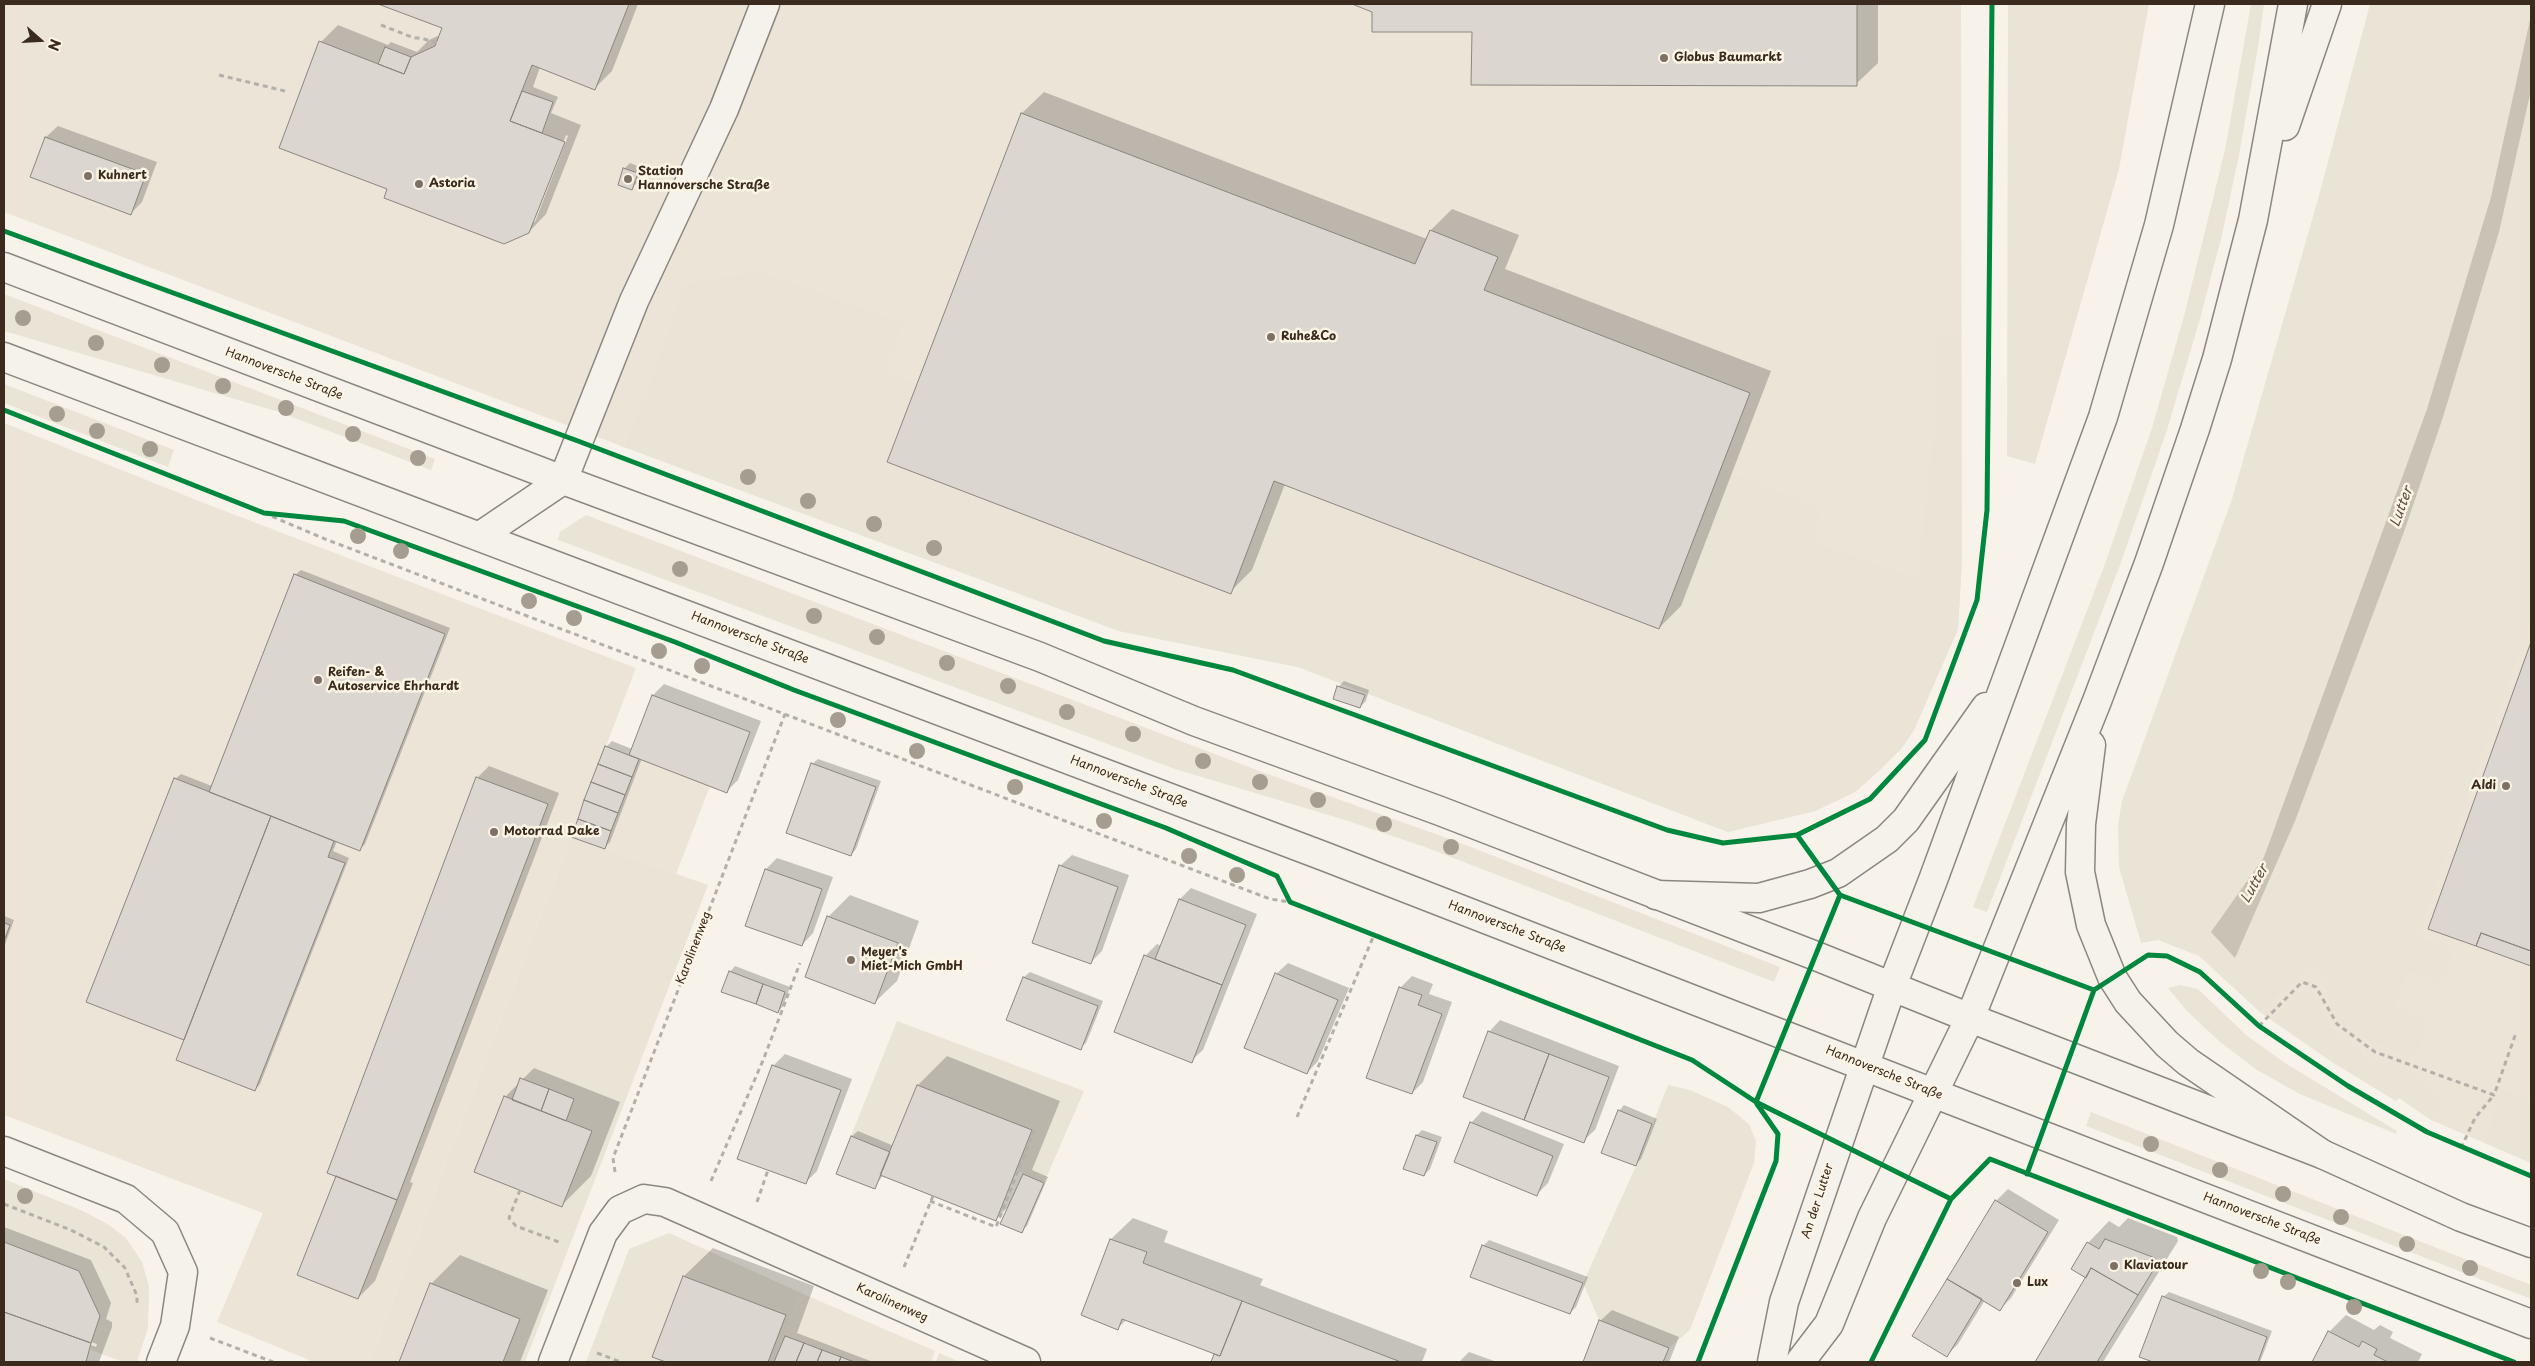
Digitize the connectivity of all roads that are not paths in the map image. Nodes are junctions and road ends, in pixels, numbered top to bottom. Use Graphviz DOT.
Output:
graph roads {
  1 [pos="765,4"];
  2 [pos="2210,4"];
  3 [pos="2293,4"];
  4 [pos="2327,4"];
  5 [pos="2253,220"];
  6 [pos="4,267"];
  7 [pos="4,357"];
  8 [pos="564,480"];
  9 [pos="480,536"];
  10 [pos="2010,672"];
  11 [pos="2097,701"];
  12 [pos="1656,895"];
  13 [pos="1892,986"];
  14 [pos="1970,1018"];
  15 [pos="1863,1065"];
  16 [pos="1933,1093"];
  17 [pos="4,1151"];
  18 [pos="2322,1154"];
  19 [pos="2531,1243"];
  20 [pos="2531,1324"];
  21 [pos="161,1362"];
  22 [pos="553,1362"];
  23 [pos="1026,1362"];
  24 [pos="1772,1362"];
  25 [pos="1800,1362"];
  1 -- 8 [label="main road"];
  2 -- 10 [label="main road"];
  3 -- 5 [label="main road"];
  4 -- 5 [label="main road"];
  5 -- 11 [label="main road"];
  6 -- 8 [label="main road, Hannoversche Straße"];
  7 -- 9 [label="main road, Hannoversche Straße"];
  8 -- 9 [label="main road"];
  8 -- 12 [label="main road, Hannoversche Straße"];
  9 -- 15 [label="main road, Hannoversche Straße"];
  10 -- 12 [label="main road"];
  10 -- 13 [label="main road, An der Lutter"];
  11 -- 14 [label="main road"];
  11 -- 18 [label="main road"];
  12 -- 13 [label="main road, Hannoversche Straße"];
  13 -- 14 [label="main road, Hannoversche Straße"];
  13 -- 15 [label="main road, An der Lutter"];
  14 -- 16 [label="main road"];
  14 -- 18 [label="main road, Hannoversche Straße"];
  15 -- 16 [label="main road, Hannoversche Straße"];
  15 -- 24 [label="main road, An der Lutter"];
  16 -- 20 [label="main road, Hannoversche Straße"];
  16 -- 25 [label="main road"];
  17 -- 21 [label="main road"];
  18 -- 19 [label="main road, Hannoversche Straße"];
  22 -- 23 [label="main road, Karolinenweg"];
}
